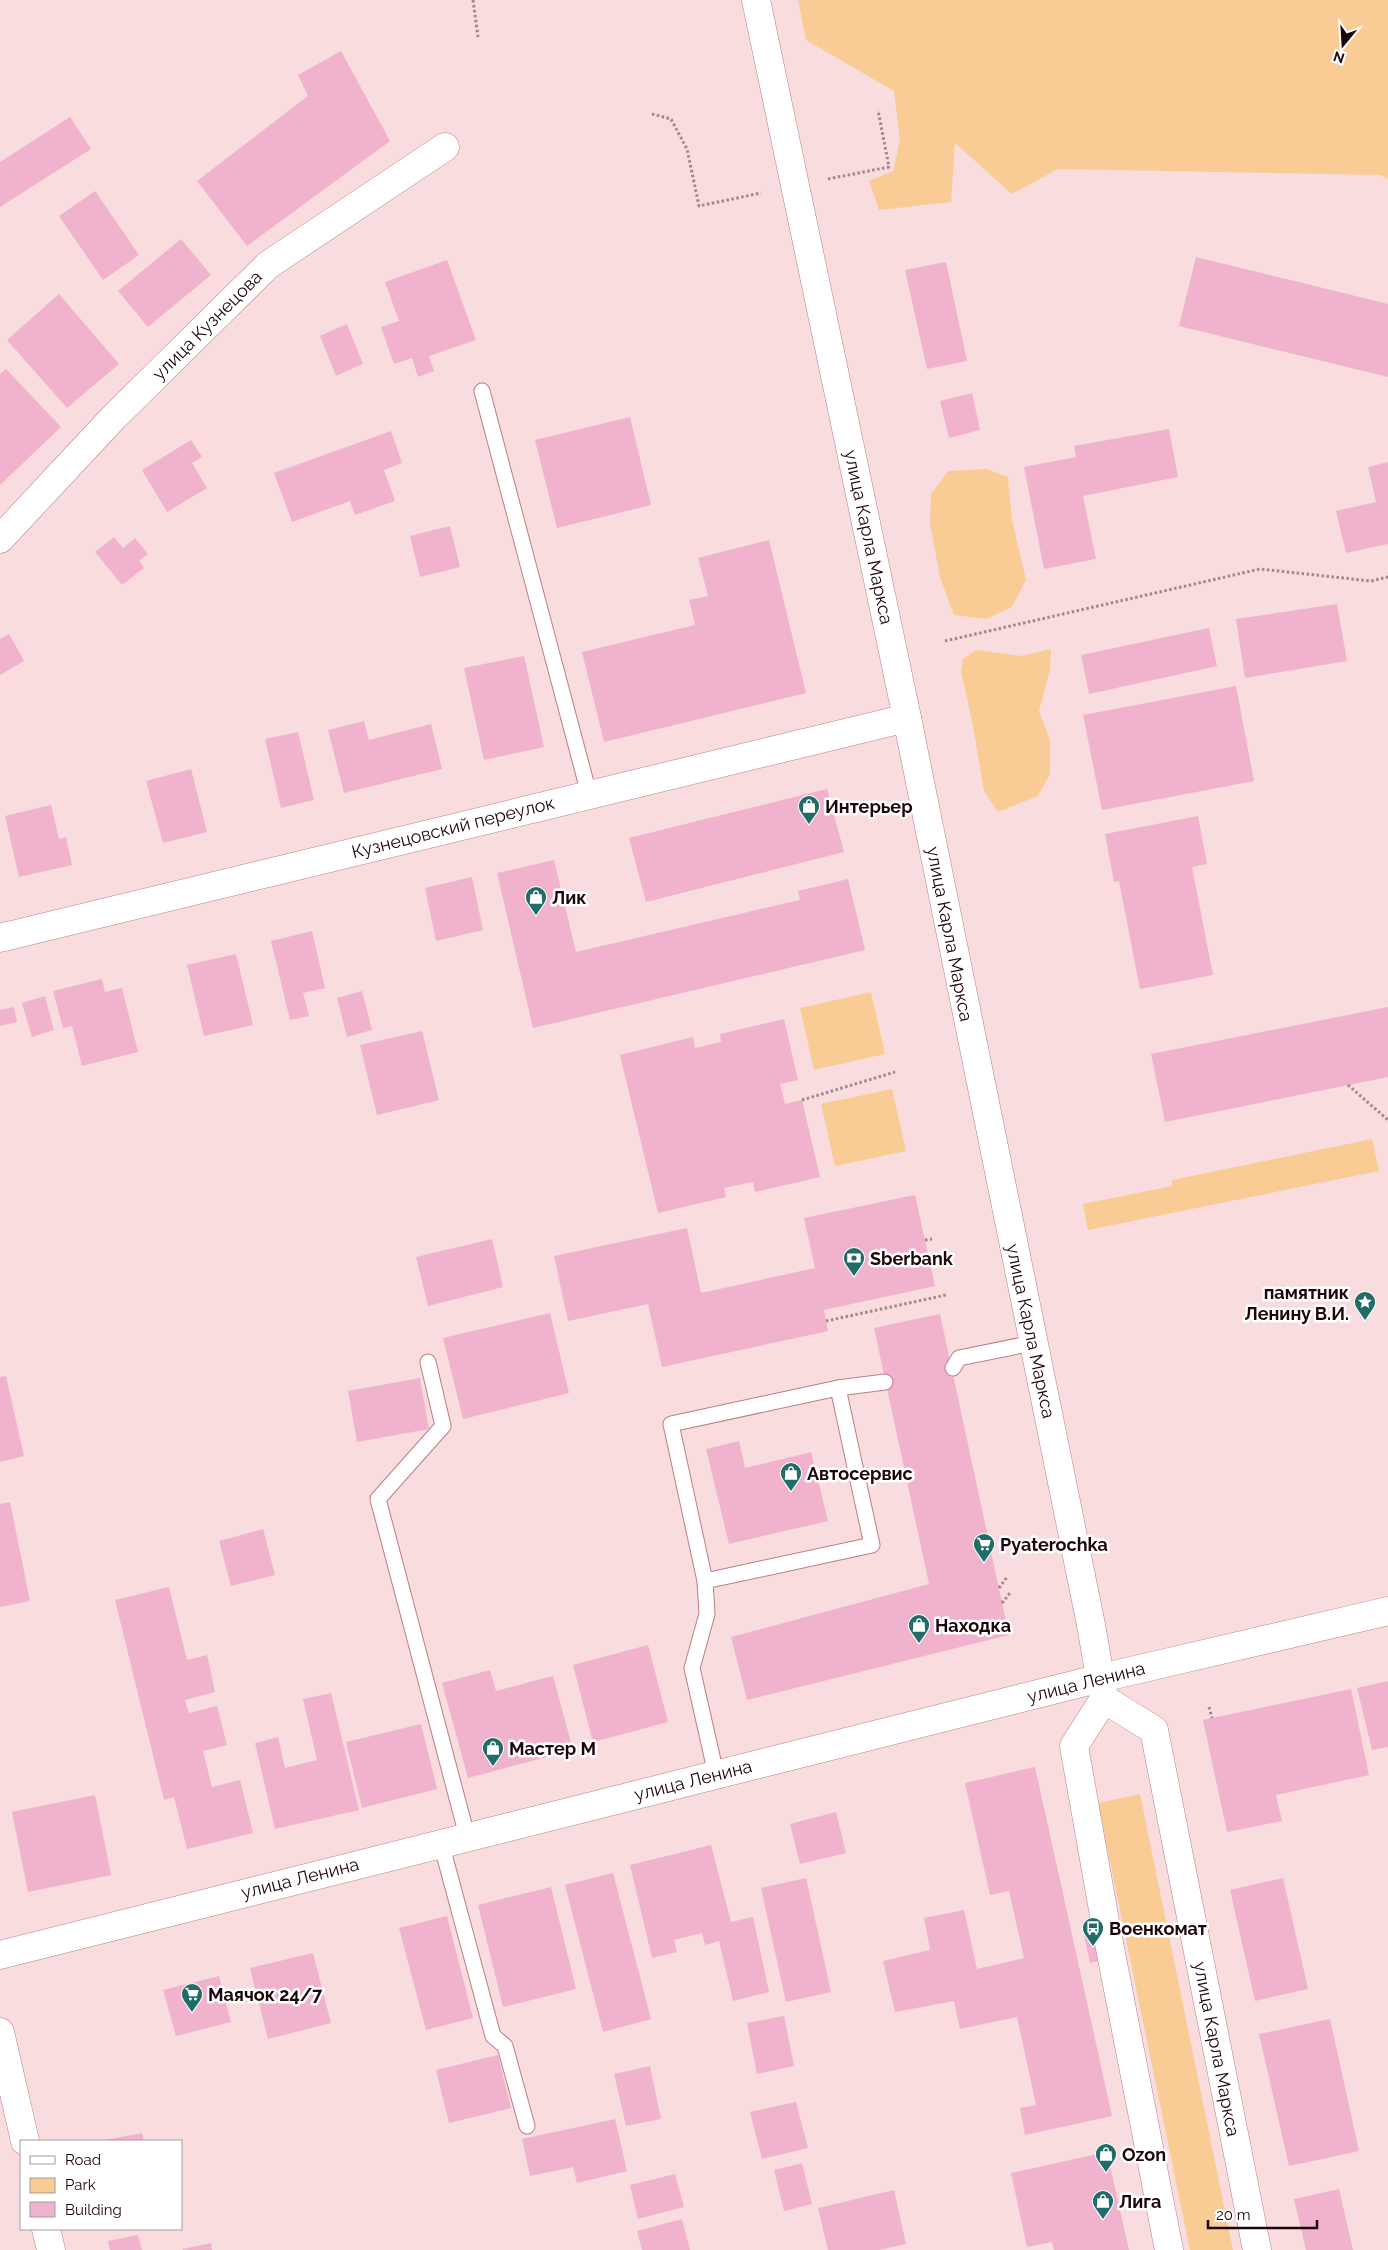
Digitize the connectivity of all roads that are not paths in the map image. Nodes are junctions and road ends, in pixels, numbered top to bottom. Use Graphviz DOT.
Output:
graph roads {
  1 [pos="756,0"];
  2 [pos="445,147"];
  3 [pos="482,391"];
  4 [pos="0,539"];
  5 [pos="907,718"];
  6 [pos="588,794"];
  7 [pos="0,938"];
  8 [pos="1033,1343"];
  9 [pos="428,1362"];
  10 [pos="953,1368"];
  11 [pos="885,1382"];
  12 [pos="838,1388"];
  13 [pos="705,1581"];
  14 [pos="1388,1611"];
  15 [pos="1102,1688"];
  16 [pos="716,1774"];
  17 [pos="467,1836"];
  18 [pos="441,1843"];
  19 [pos="0,1954"];
  20 [pos="0,2032"];
  21 [pos="527,2126"];
  22 [pos="26,2140"];
  23 [pos="46,2230"];
  24 [pos="51,2250"];
  25 [pos="1170,2250"];
  26 [pos="1257,2250"];
  1 -- 5 [label="main road, улица Карла Маркса"];
  2 -- 4 [label="main road, улица Кузнецова"];
  3 -- 6 [label="lane"];
  5 -- 6 [label="main road, Кузнецовский переулок"];
  5 -- 8 [label="main road, улица Карла Маркса"];
  6 -- 7 [label="main road, Кузнецовский переулок"];
  8 -- 10 [label="lane"];
  8 -- 15 [label="main road, улица Карла Маркса"];
  9 -- 17 [label="lane"];
  11 -- 12 [label="lane"];
  12 -- 13 [label="lane"];
  12 -- 13 [label="lane"];
  13 -- 16 [label="lane"];
  14 -- 15 [label="main road, улица Ленина"];
  15 -- 16 [label="main road, улица Ленина"];
  15 -- 25 [label="main road"];
  15 -- 26 [label="main road, улица Карла Маркса"];
  16 -- 17 [label="main road, улица Ленина"];
  17 -- 18 [label="main road, улица Ленина"];
  18 -- 19 [label="main road, улица Ленина"];
  18 -- 21 [label="lane"];
  20 -- 22 [label="main road"];
  23 -- 24 [label="main road"];
}
